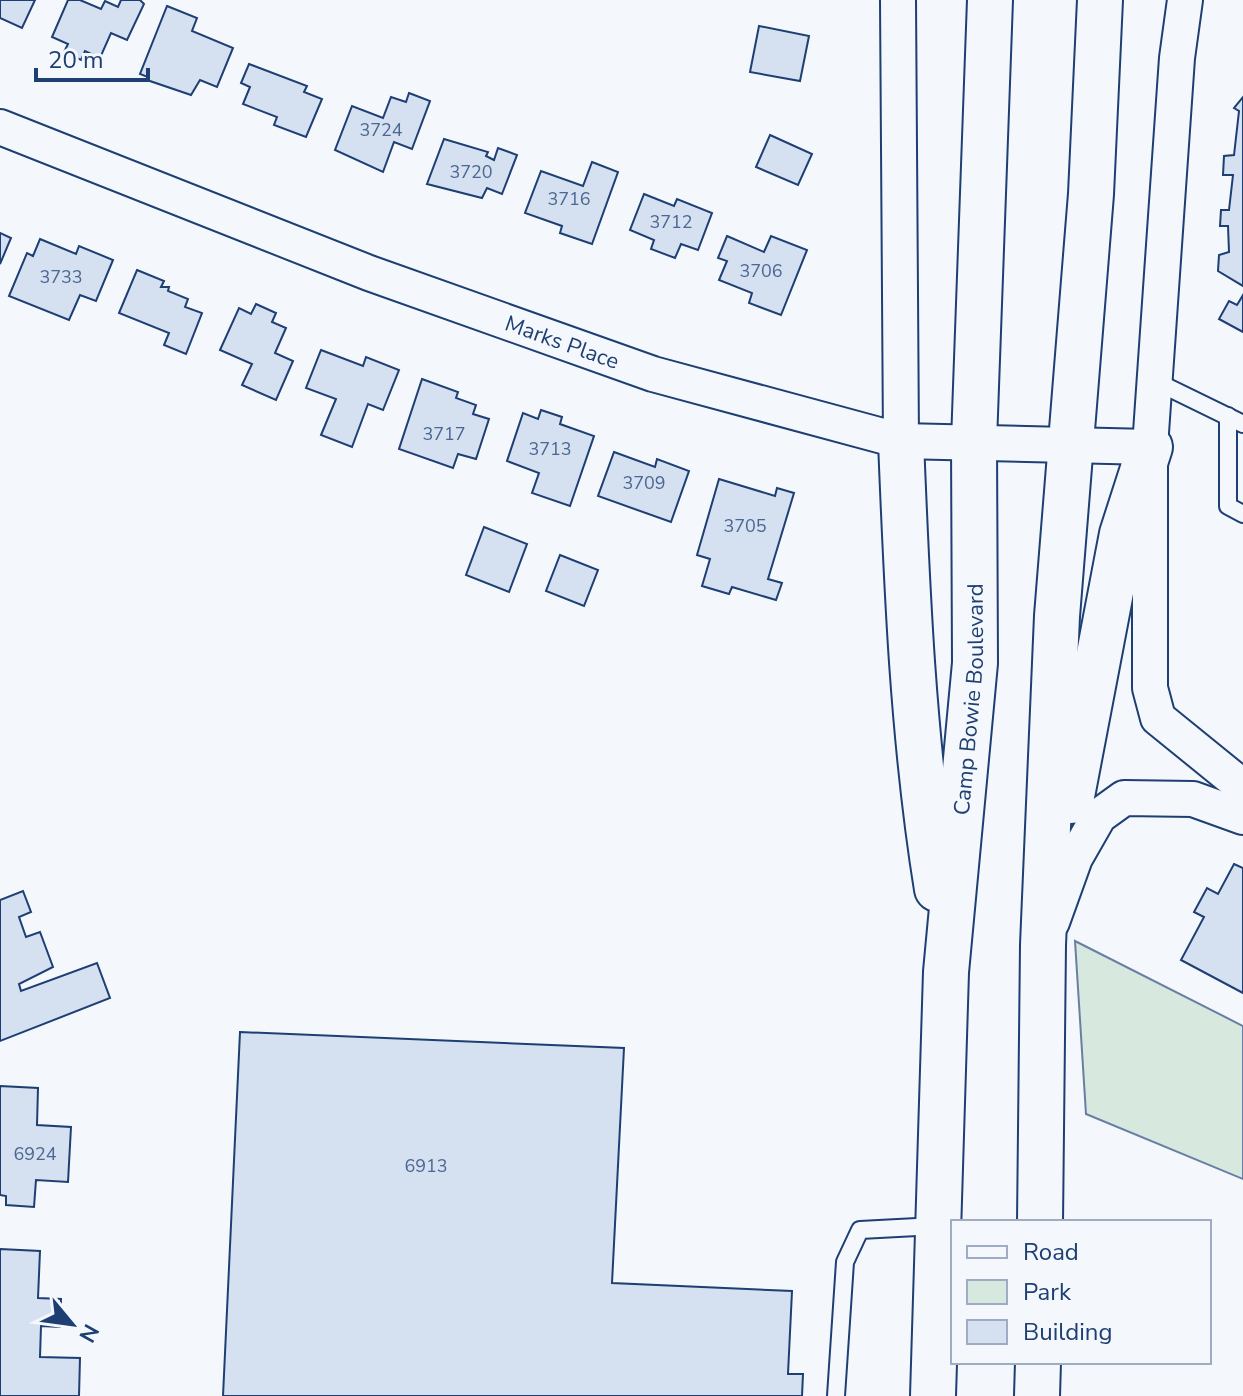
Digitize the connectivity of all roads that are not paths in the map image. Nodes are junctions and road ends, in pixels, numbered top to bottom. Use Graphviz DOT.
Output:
graph roads {
  1 [pos="898,0"];
  2 [pos="990,0"];
  3 [pos="1100,0"];
  4 [pos="1185,0"];
  5 [pos="0,127"];
  6 [pos="1157,382"];
  7 [pos="1228,416"];
  8 [pos="1243,424"];
  9 [pos="901,441"];
  10 [pos="974,442"];
  11 [pos="1150,447"];
  12 [pos="1070,448"];
  13 [pos="1243,514"];
  14 [pos="1243,787"];
  15 [pos="1243,817"];
  16 [pos="1043,945"];
  17 [pos="946,972"];
  18 [pos="1040,1220"];
  19 [pos="938,1226"];
  20 [pos="1038,1364"];
  21 [pos="836,1396"];
  22 [pos="933,1396"];
  23 [pos="1037,1396"];
  1 -- 9 [label="street"];
  2 -- 10 [label="main road, Camp Bowie Boulevard"];
  3 -- 12 [label="main road"];
  4 -- 6 [label="street"];
  5 -- 9 [label="street, Marks Place"];
  6 -- 7 [label="lane"];
  6 -- 11 [label="street"];
  7 -- 8 [label="lane"];
  7 -- 13 [label="lane"];
  9 -- 10 [label="street, Marks Place"];
  9 -- 17 [label="main road"];
  10 -- 12 [label="street, Marks Place"];
  10 -- 17 [label="main road, Camp Bowie Boulevard"];
  11 -- 12 [label="street, Marks Place"];
  11 -- 14 [label="street"];
  11 -- 16 [label="main road"];
  12 -- 16 [label="main road"];
  15 -- 16 [label="street"];
  16 -- 18 [label="main road"];
  17 -- 19 [label="main road, Camp Bowie Boulevard"];
  19 -- 21 [label="lane"];
  19 -- 22 [label="main road, Camp Bowie Boulevard"];
  20 -- 23 [label="main road"];
}
